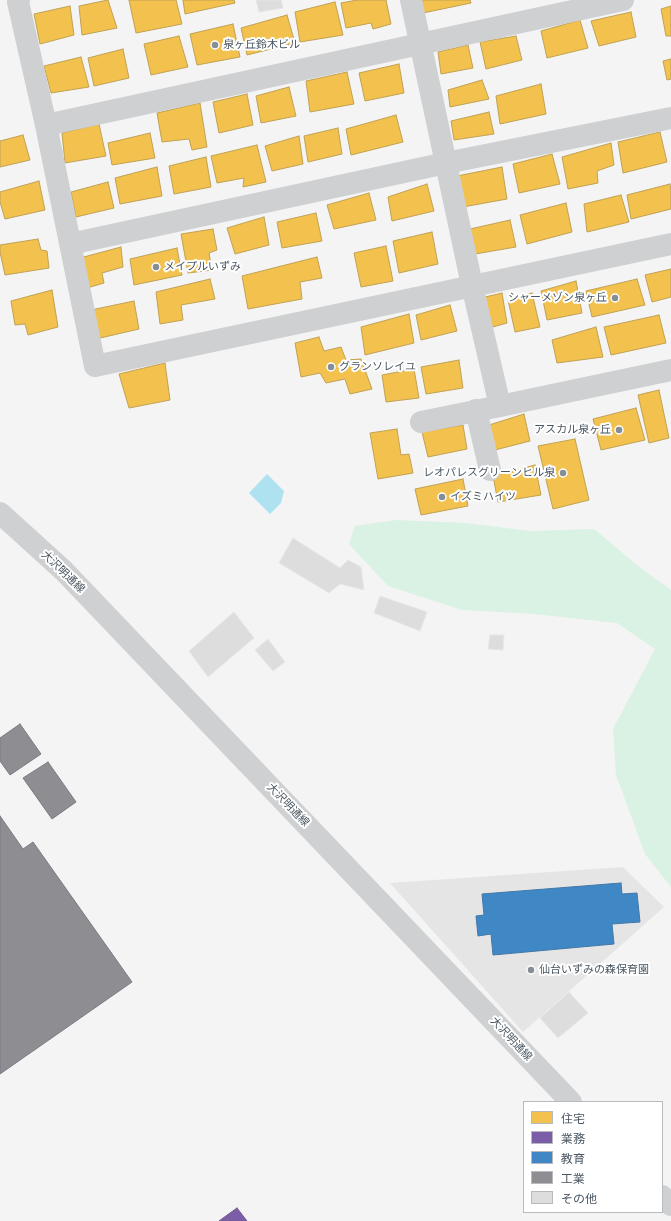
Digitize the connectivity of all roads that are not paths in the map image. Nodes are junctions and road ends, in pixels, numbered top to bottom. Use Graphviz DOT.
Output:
graph roads {
  1 [pos="411,0"];
  2 [pos="622,0"];
  3 [pos="12,3"];
  4 [pos="420,43"];
  5 [pos="671,118"];
  6 [pos="46,125"];
  7 [pos="446,164"];
  8 [pos="70,244"];
  9 [pos="671,244"];
  10 [pos="472,285"];
  11 [pos="671,370"];
  12 [pos="500,406"];
  13 [pos="476,410"];
  14 [pos="421,422"];
  15 [pos="490,470"];
  16 [pos="0,513"];
  17 [pos="570,1101"];
  18 [pos="663,1197"];
  19 [pos="671,1205"];
  1 -- 4 [label="street"];
  2 -- 4 [label="street"];
  3 -- 6 [label="street"];
  4 -- 6 [label="street"];
  4 -- 7 [label="street"];
  5 -- 7 [label="street"];
  6 -- 8 [label="street"];
  7 -- 8 [label="street"];
  7 -- 10 [label="street"];
  8 -- 10 [label="street"];
  9 -- 10 [label="street"];
  10 -- 12 [label="street"];
  11 -- 12 [label="street"];
  12 -- 13 [label="street"];
  13 -- 14 [label="street"];
  13 -- 15 [label="street"];
  16 -- 17 [label="street, 大沢明通線"];
  18 -- 19 [label="street"];
}
